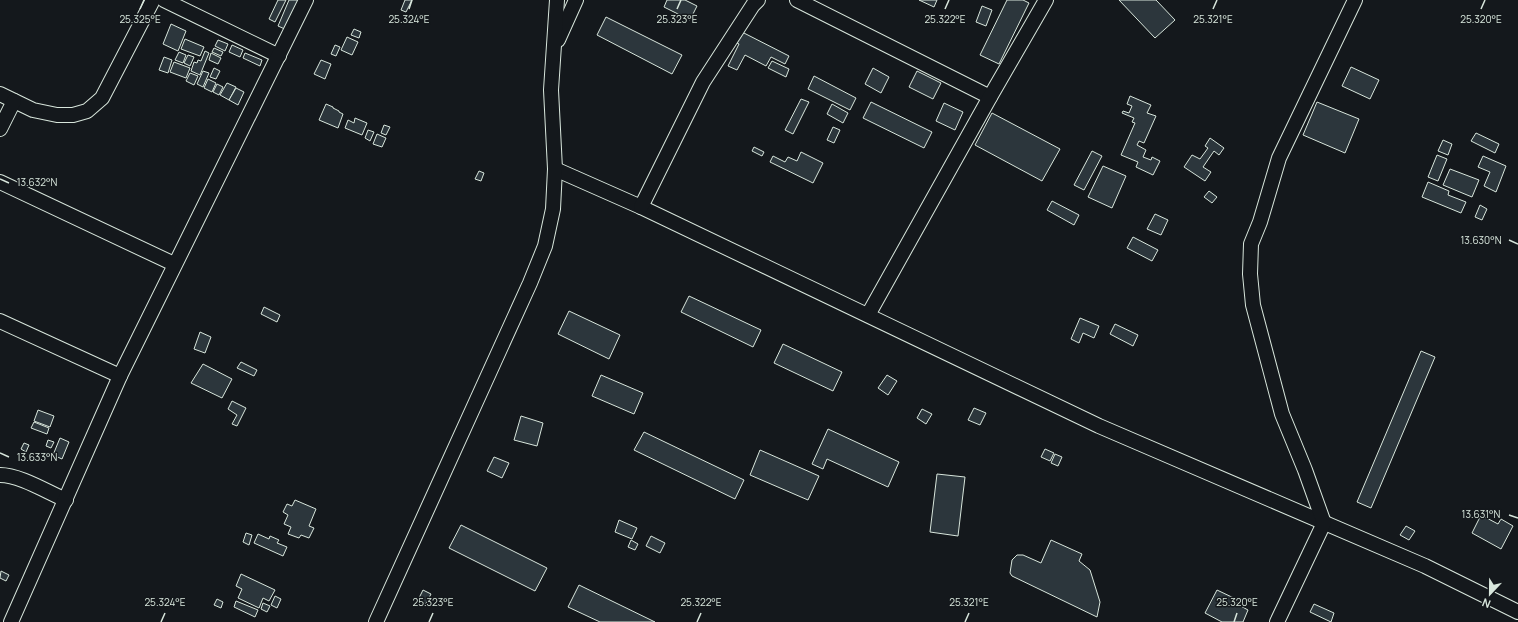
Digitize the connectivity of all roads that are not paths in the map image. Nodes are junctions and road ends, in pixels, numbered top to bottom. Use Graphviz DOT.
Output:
graph roads {
  1 [pos="153,0"];
  2 [pos="164,0"];
  3 [pos="306,0"];
  4 [pos="557,0"];
  5 [pos="576,0"];
  6 [pos="758,0"];
  7 [pos="797,0"];
  8 [pos="1046,0"];
  9 [pos="1355,0"];
  10 [pos="554,50"];
  11 [pos="279,56"];
  12 [pos="0,94"];
  13 [pos="990,97"];
  14 [pos="14,101"];
  15 [pos="0,130"];
  16 [pos="555,169"];
  17 [pos="0,182"];
  18 [pos="641,207"];
  19 [pos="174,264"];
  20 [pos="868,315"];
  21 [pos="0,321"];
  22 [pos="120,376"];
  23 [pos="0,476"];
  24 [pos="66,500"];
  25 [pos="1324,523"];
  26 [pos="1518,612"];
  27 [pos="11,622"];
  28 [pos="376,622"];
  29 [pos="1277,622"];
  1 -- 14 [label="street"];
  2 -- 11 [label="street"];
  3 -- 11 [label="street"];
  4 -- 10 [label="street"];
  5 -- 10 [label="street"];
  6 -- 18 [label="street"];
  7 -- 13 [label="street"];
  8 -- 13 [label="street"];
  9 -- 25 [label="street"];
  10 -- 16 [label="street"];
  11 -- 19 [label="street"];
  12 -- 14 [label="street"];
  13 -- 20 [label="street"];
  14 -- 15 [label="street"];
  16 -- 18 [label="street"];
  16 -- 28 [label="street"];
  17 -- 19 [label="street"];
  18 -- 20 [label="street"];
  19 -- 22 [label="street"];
  20 -- 25 [label="street"];
  21 -- 22 [label="street"];
  22 -- 24 [label="street"];
  23 -- 24 [label="street"];
  24 -- 27 [label="street"];
  25 -- 26 [label="street"];
  25 -- 29 [label="street"];
}
